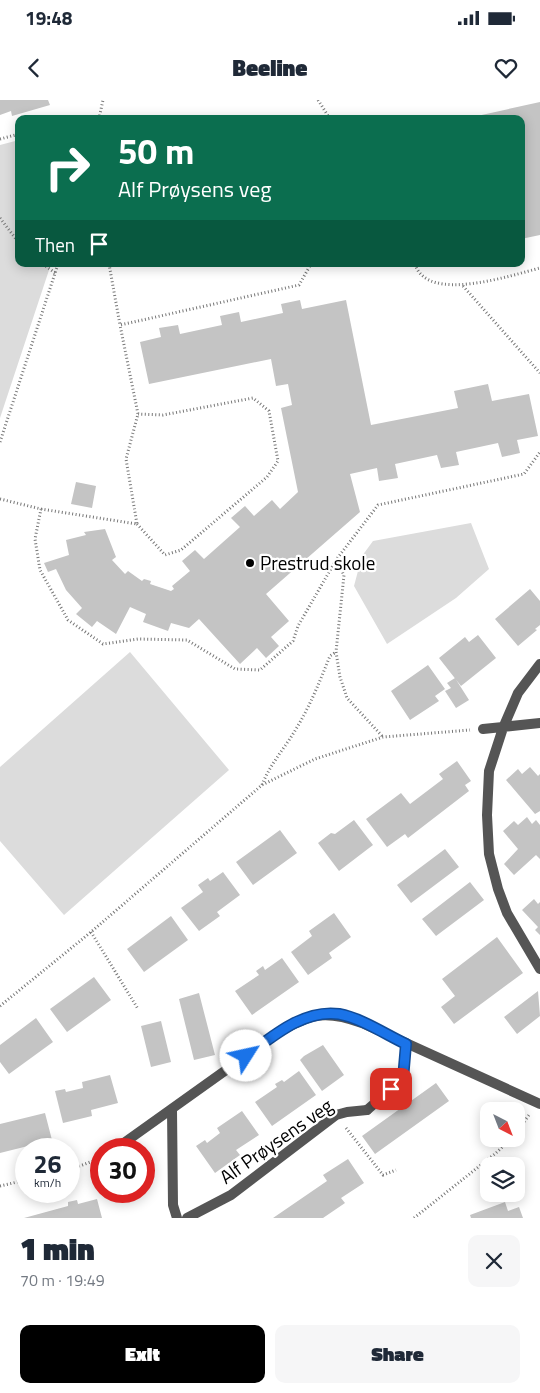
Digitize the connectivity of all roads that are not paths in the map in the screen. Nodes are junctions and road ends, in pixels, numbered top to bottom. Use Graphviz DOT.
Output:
graph roads {
  1 [pos="540,664"];
  2 [pos="540,723"];
  3 [pos="503,728"];
  4 [pos="483,729"];
  5 [pos="540,969"];
  6 [pos="406,1044"];
  7 [pos="539,1100"];
  8 [pos="172,1110"];
  9 [pos="131,1138"];
  10 [pos="177,1218"];
  11 [pos="188,1218"];
  1 -- 3 [label="street"];
  2 -- 3 [label="street"];
  3 -- 4 [label="street"];
  3 -- 5 [label="street"];
  6 -- 7 [label="street"];
  6 -- 8 [label="street"];
  6 -- 11 [label="street, Alf Prøysens veg"];
  8 -- 9 [label="street"];
  8 -- 10 [label="street"];
}
